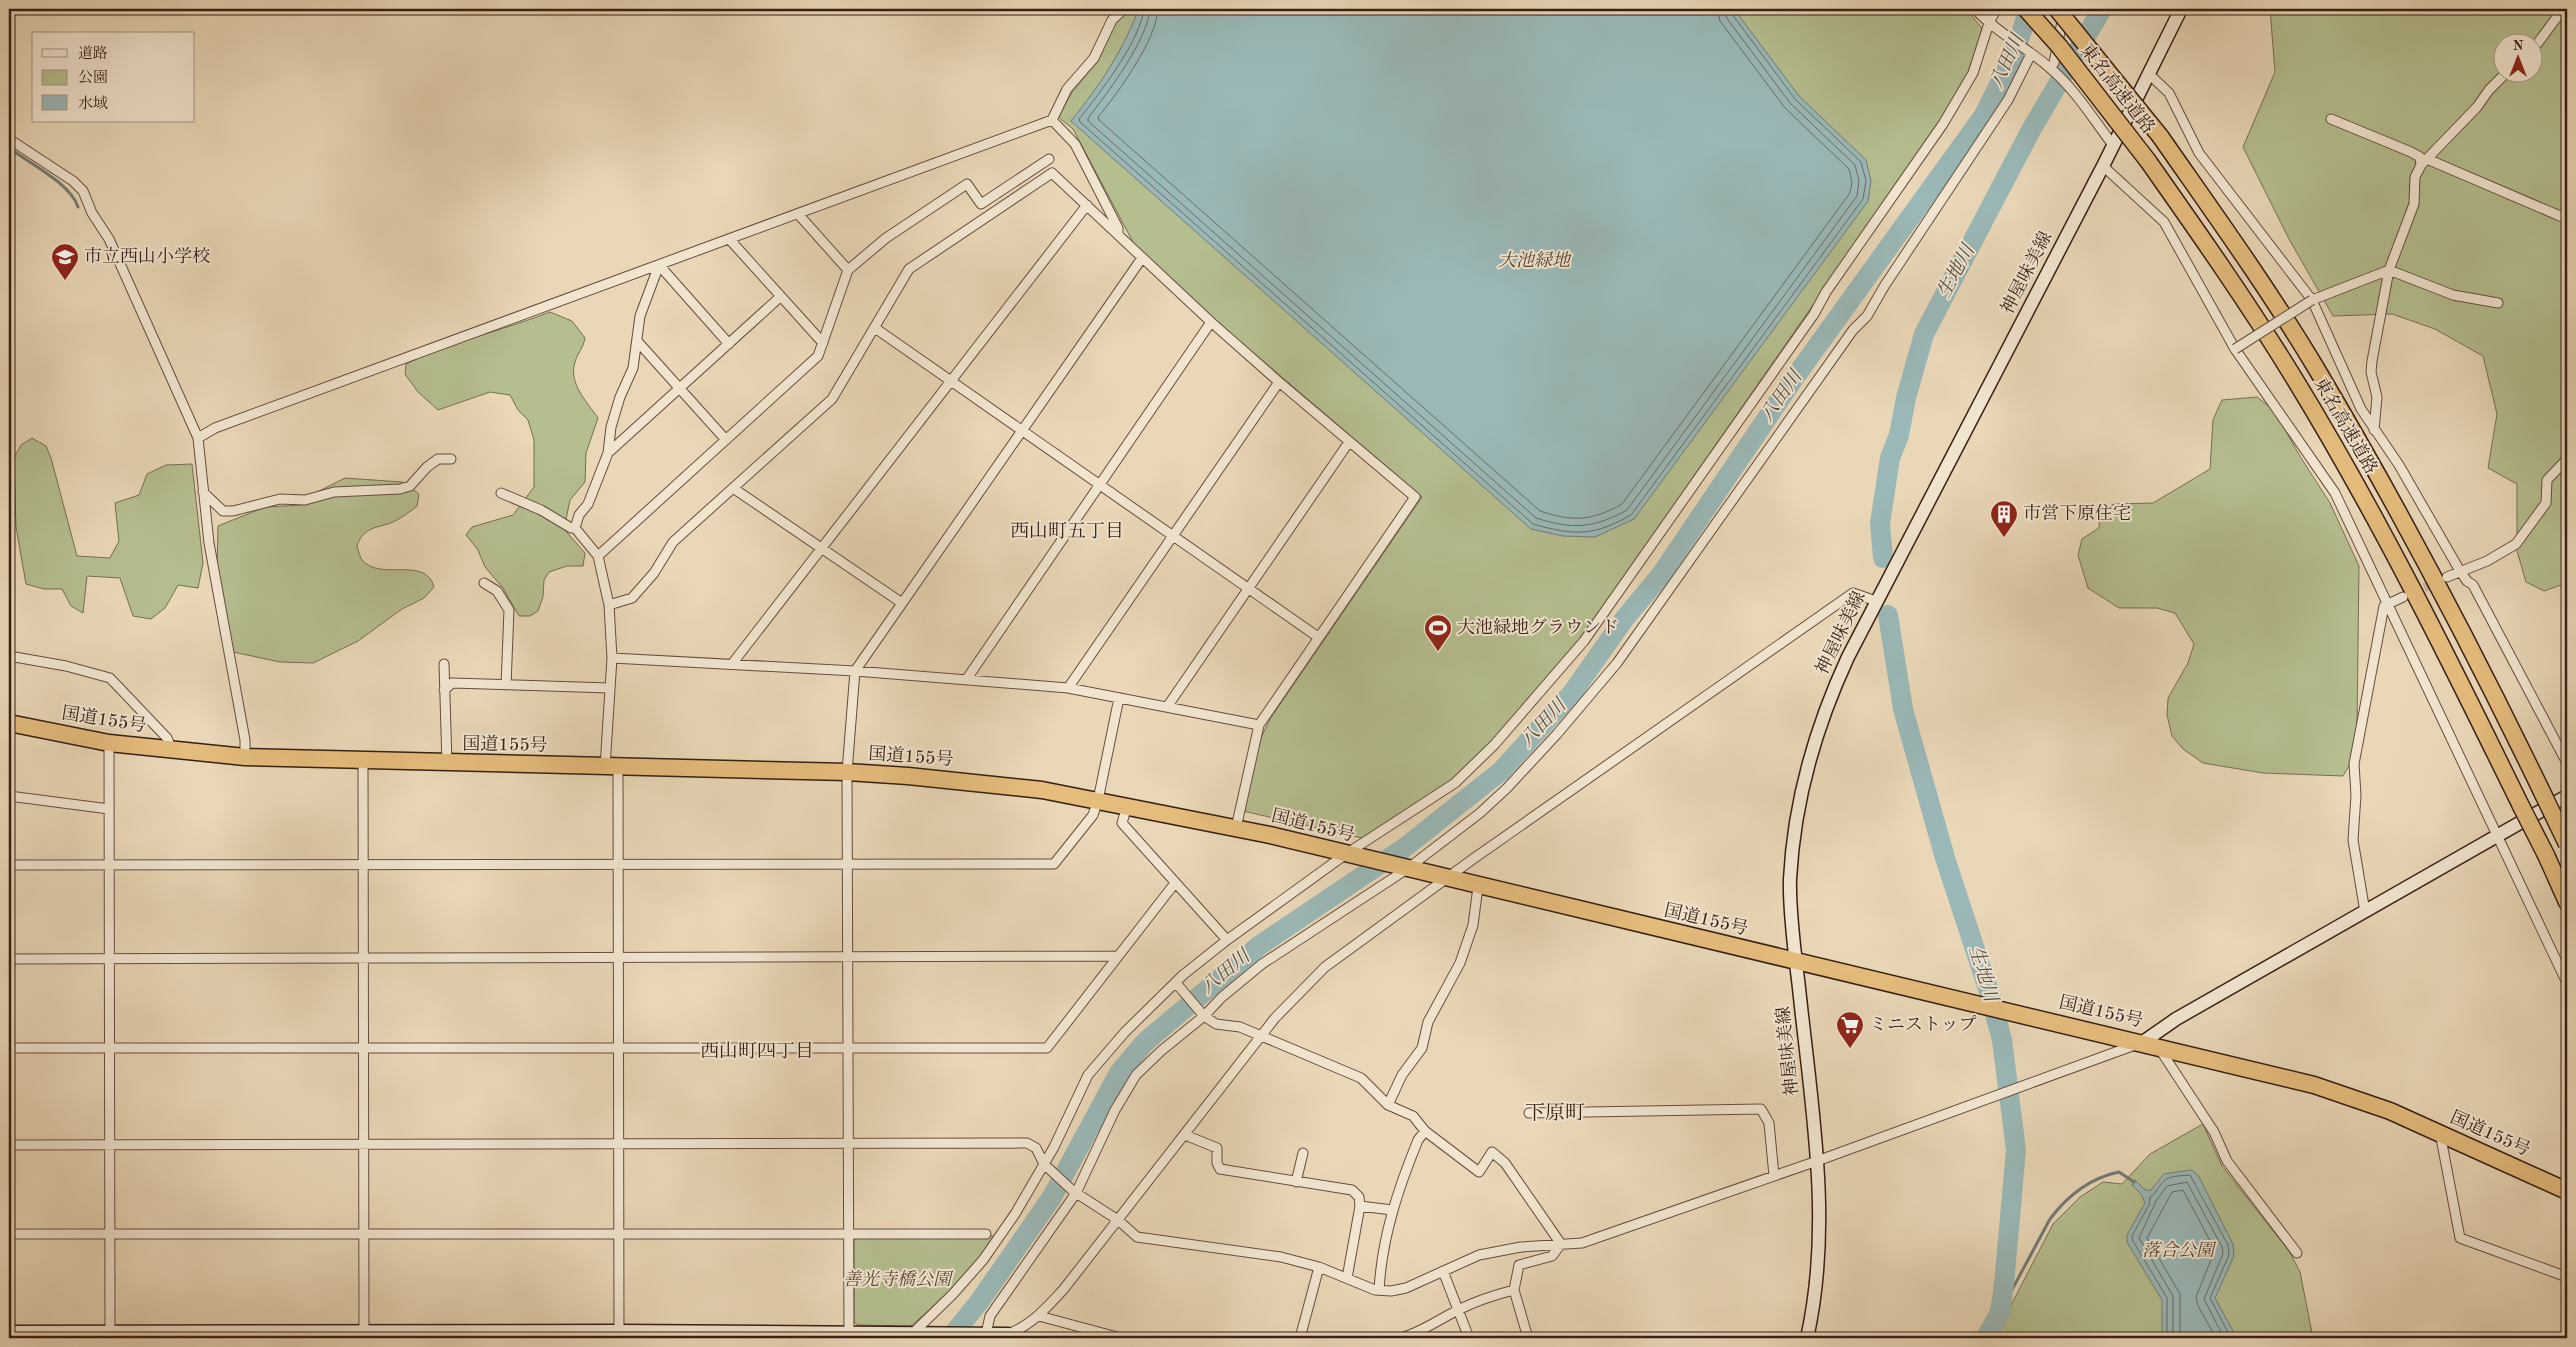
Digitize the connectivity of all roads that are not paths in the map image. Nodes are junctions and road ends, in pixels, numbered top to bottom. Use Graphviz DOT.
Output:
graph roads {
  1 [pos="1124,9"];
  2 [pos="1975,9"];
  3 [pos="1996,9"];
  4 [pos="2026,9"];
  5 [pos="2058,9"];
  6 [pos="2065,9"];
  7 [pos="2181,9"];
  8 [pos="2563,9"];
  9 [pos="1988,23"];
  10 [pos="2544,35"];
  11 [pos="2031,54"];
  12 [pos="2050,68"];
  13 [pos="2149,74"];
  14 [pos="2496,82"];
  15 [pos="2331,118"];
  16 [pos="1052,120"];
  17 [pos="9,138"];
  18 [pos="2113,145"];
  19 [pos="1049,159"];
  20 [pos="2424,162"];
  21 [pos="2102,166"];
  22 [pos="1087,205"];
  23 [pos="799,215"];
  24 [pos="2567,219"];
  25 [pos="1118,235"];
  26 [pos="731,241"];
  27 [pos="1142,258"];
  28 [pos="659,266"];
  29 [pos="848,270"];
  30 [pos="2389,270"];
  31 [pos="780,297"];
  32 [pos="2312,300"];
  33 [pos="2498,303"];
  34 [pos="1211,322"];
  35 [pos="875,328"];
  36 [pos="638,342"];
  37 [pos="823,343"];
  38 [pos="729,344"];
  39 [pos="2234,348"];
  40 [pos="950,381"];
  41 [pos="1278,382"];
  42 [pos="680,389"];
  43 [pos="2374,430"];
  44 [pos="1022,431"];
  45 [pos="198,438"];
  46 [pos="726,440"];
  47 [pos="1350,442"];
  48 [pos="608,453"];
  49 [pos="451,459"];
  50 [pos="2567,459"];
  51 [pos="1098,485"];
  52 [pos="732,488"];
  53 [pos="203,492"];
  54 [pos="501,493"];
  55 [pos="575,528"];
  56 [pos="1173,536"];
  57 [pos="821,549"];
  58 [pos="598,556"];
  59 [pos="2460,571"];
  60 [pos="2448,577"];
  61 [pos="484,583"];
  62 [pos="1248,588"];
  63 [pos="2403,598"];
  64 [pos="1876,601"];
  65 [pos="902,603"];
  66 [pos="609,605"];
  67 [pos="2388,605"];
  68 [pos="1318,637"];
  69 [pos="9,656"];
  70 [pos="612,658"];
  71 [pos="444,664"];
  72 [pos="732,664"];
  73 [pos="854,671"];
  74 [pos="966,680"];
  75 [pos="506,685"];
  76 [pos="609,688"];
  77 [pos="1068,688"];
  78 [pos="444,690"];
  79 [pos="1119,698"];
  80 [pos="1167,707"];
  81 [pos="9,723"];
  82 [pos="1259,725"];
  83 [pos="108,744"];
  84 [pos="172,750"];
  85 [pos="245,757"];
  86 [pos="363,762"];
  87 [pos="2567,763"];
  88 [pos="447,764"];
  89 [pos="612,768"];
  90 [pos="847,772"];
  91 [pos="9,796"];
  92 [pos="2567,796"];
  93 [pos="1098,800"];
  94 [pos="1127,806"];
  95 [pos="109,809"];
  96 [pos="1236,828"];
  97 [pos="2498,837"];
  98 [pos="2567,844"];
  99 [pos="1346,854"];
  100 [pos="619,863"];
  101 [pos="848,863"];
  102 [pos="364,864"];
  103 [pos="9,865"];
  104 [pos="109,865"];
  105 [pos="1407,869"];
  106 [pos="1445,879"];
  107 [pos="1175,883"];
  108 [pos="1478,887"];
  109 [pos="2567,902"];
  110 [pos="2365,912"];
  111 [pos="1227,940"];
  112 [pos="1118,956"];
  113 [pos="619,957"];
  114 [pos="9,958"];
  115 [pos="110,958"];
  116 [pos="364,958"];
  117 [pos="849,958"];
  118 [pos="1796,961"];
  119 [pos="1176,983"];
  120 [pos="2567,983"];
  121 [pos="1202,1014"];
  122 [pos="1262,1036"];
  123 [pos="2150,1044"];
  124 [pos="9,1048"];
  125 [pos="110,1048"];
  126 [pos="364,1048"];
  127 [pos="619,1048"];
  128 [pos="849,1048"];
  129 [pos="1388,1105"];
  130 [pos="1529,1113"];
  131 [pos="1424,1131"];
  132 [pos="2440,1133"];
  133 [pos="1185,1135"];
  134 [pos="363,1144"];
  135 [pos="619,1144"];
  136 [pos="9,1145"];
  137 [pos="110,1145"];
  138 [pos="849,1145"];
  139 [pos="1303,1153"];
  140 [pos="1817,1161"];
  141 [pos="1045,1165"];
  142 [pos="1774,1176"];
  143 [pos="1296,1182"];
  144 [pos="2567,1191"];
  145 [pos="1075,1192"];
  146 [pos="1360,1206"];
  147 [pos="1392,1210"];
  148 [pos="1118,1220"];
  149 [pos="9,1234"];
  150 [pos="110,1234"];
  151 [pos="364,1234"];
  152 [pos="619,1234"];
  153 [pos="986,1234"];
  154 [pos="849,1235"];
  155 [pos="1561,1244"];
  156 [pos="2297,1253"];
  157 [pos="1320,1267"];
  158 [pos="1443,1271"];
  159 [pos="2567,1277"];
  160 [pos="1347,1278"];
  161 [pos="1379,1290"];
  162 [pos="1514,1290"];
  163 [pos="1458,1310"];
  164 [pos="1039,1316"];
  165 [pos="9,1332"];
  166 [pos="364,1332"];
  167 [pos="110,1335"];
  168 [pos="312,1335"];
  169 [pos="533,1335"];
  170 [pos="619,1335"];
  171 [pos="849,1335"];
  172 [pos="910,1336"];
  173 [pos="981,1336"];
  174 [pos="1008,1336"];
  175 [pos="1121,1338"];
  176 [pos="1300,1338"];
  177 [pos="1401,1338"];
  178 [pos="1469,1338"];
  179 [pos="1528,1338"];
  180 [pos="1807,1338"];
  1 -- 16 [label="street"];
  2 -- 9 [label="street"];
  3 -- 9 [label="street"];
  4 -- 109 [label="highway, 東名高速道路, bridge"];
  5 -- 98 [label="highway, 東名高速道路, bridge"];
  6 -- 12 [label="street"];
  7 -- 13 [label="street, 神屋味美線"];
  8 -- 10 [label="street"];
  9 -- 11 [label="street"];
  9 -- 99 [label="street"];
  11 -- 12 [label="street"];
  11 -- 105 [label="street"];
  12 -- 18 [label="street"];
  13 -- 18 [label="street, 神屋味美線"];
  13 -- 32 [label="street"];
  14 -- 20 [label="street"];
  15 -- 20 [label="street"];
  16 -- 23 [label="street"];
  16 -- 25 [label="street"];
  17 -- 45 [label="street"];
  18 -- 21 [label="street, 神屋味美線"];
  19 -- 29 [label="street"];
  20 -- 24 [label="street"];
  20 -- 30 [label="street"];
  21 -- 39 [label="street"];
  21 -- 64 [label="street, 神屋味美線"];
  22 -- 25 [label="street"];
  22 -- 35 [label="street"];
  22 -- 40 [label="street"];
  23 -- 26 [label="street"];
  23 -- 29 [label="street"];
  25 -- 27 [label="street"];
  26 -- 28 [label="street"];
  26 -- 31 [label="street"];
  27 -- 34 [label="street"];
  27 -- 44 [label="street"];
  28 -- 36 [label="street"];
  28 -- 38 [label="street"];
  28 -- 45 [label="street"];
  29 -- 37 [label="street"];
  30 -- 32 [label="street"];
  30 -- 33 [label="street"];
  30 -- 43 [label="street"];
  31 -- 37 [label="street"];
  31 -- 38 [label="street"];
  32 -- 39 [label="street, bridge"];
  32 -- 43 [label="street"];
  34 -- 41 [label="street"];
  34 -- 51 [label="street"];
  35 -- 40 [label="street"];
  35 -- 52 [label="street"];
  36 -- 42 [label="street"];
  36 -- 48 [label="street"];
  37 -- 46 [label="street"];
  38 -- 42 [label="street"];
  39 -- 67 [label="street"];
  40 -- 44 [label="street"];
  40 -- 57 [label="street"];
  41 -- 47 [label="street"];
  41 -- 56 [label="street"];
  42 -- 46 [label="street"];
  42 -- 48 [label="street"];
  43 -- 59 [label="street"];
  44 -- 51 [label="street"];
  44 -- 65 [label="street"];
  45 -- 53 [label="street"];
  46 -- 58 [label="street"];
  47 -- 62 [label="street"];
  47 -- 68 [label="street"];
  48 -- 55 [label="street"];
  49 -- 53 [label="street"];
  50 -- 59 [label="street"];
  51 -- 56 [label="street"];
  51 -- 74 [label="street"];
  52 -- 57 [label="street"];
  52 -- 66 [label="street"];
  53 -- 85 [label="street"];
  54 -- 55 [label="street"];
  55 -- 58 [label="street"];
  56 -- 62 [label="street"];
  56 -- 77 [label="street"];
  57 -- 65 [label="street"];
  57 -- 72 [label="street"];
  58 -- 66 [label="street"];
  59 -- 60 [label="street"];
  59 -- 87 [label="street"];
  61 -- 75 [label="street"];
  62 -- 68 [label="street"];
  62 -- 80 [label="street"];
  63 -- 67 [label="street"];
  64 -- 106 [label="street"];
  64 -- 118 [label="street, 神屋味美線"];
  65 -- 73 [label="street"];
  66 -- 70 [label="street"];
  67 -- 97 [label="street"];
  67 -- 110 [label="street"];
  68 -- 82 [label="street"];
  69 -- 84 [label="street"];
  70 -- 72 [label="street"];
  70 -- 76 [label="street"];
  71 -- 78 [label="street"];
  72 -- 73 [label="street"];
  73 -- 74 [label="street"];
  73 -- 90 [label="street"];
  74 -- 77 [label="street"];
  75 -- 76 [label="street"];
  75 -- 78 [label="street"];
  76 -- 89 [label="street"];
  77 -- 79 [label="street"];
  78 -- 88 [label="street"];
  79 -- 80 [label="street"];
  79 -- 93 [label="street"];
  80 -- 82 [label="street"];
  81 -- 83 [label="highway, 国道155号"];
  82 -- 96 [label="street"];
  83 -- 84 [label="highway, 国道155号"];
  83 -- 95 [label="street"];
  84 -- 85 [label="highway, 国道155号"];
  85 -- 86 [label="highway, 国道155号"];
  86 -- 88 [label="highway, 国道155号"];
  86 -- 102 [label="street"];
  88 -- 89 [label="highway, 国道155号"];
  89 -- 90 [label="highway, 国道155号"];
  89 -- 100 [label="street"];
  90 -- 93 [label="highway, 国道155号"];
  90 -- 101 [label="street"];
  91 -- 95 [label="street"];
  92 -- 97 [label="street"];
  93 -- 94 [label="highway, 国道155号"];
  93 -- 101 [label="street"];
  94 -- 96 [label="highway, 国道155号"];
  94 -- 107 [label="street"];
  95 -- 104 [label="street"];
  96 -- 99 [label="highway, 国道155号"];
  97 -- 110 [label="street"];
  97 -- 120 [label="street"];
  99 -- 105 [label="highway, 国道155号"];
  99 -- 111 [label="street"];
  100 -- 101 [label="street"];
  100 -- 102 [label="street"];
  100 -- 113 [label="street"];
  101 -- 117 [label="street"];
  102 -- 104 [label="street"];
  102 -- 116 [label="street"];
  103 -- 104 [label="street"];
  104 -- 115 [label="street"];
  105 -- 106 [label="highway, 国道155号"];
  105 -- 121 [label="street"];
  106 -- 108 [label="highway, 国道155号"];
  106 -- 122 [label="street"];
  107 -- 111 [label="street"];
  107 -- 112 [label="street"];
  108 -- 118 [label="highway, 国道155号"];
  108 -- 129 [label="street"];
  110 -- 123 [label="street"];
  111 -- 119 [label="street"];
  112 -- 117 [label="street"];
  112 -- 128 [label="street"];
  113 -- 116 [label="street"];
  113 -- 117 [label="street"];
  113 -- 127 [label="street"];
  114 -- 115 [label="street"];
  115 -- 116 [label="street"];
  115 -- 125 [label="street"];
  116 -- 126 [label="street"];
  117 -- 128 [label="street"];
  118 -- 123 [label="highway, 国道155号"];
  118 -- 140 [label="street, 神屋味美線"];
  119 -- 121 [label="street"];
  119 -- 141 [label="street"];
  121 -- 122 [label="street"];
  121 -- 145 [label="street"];
  122 -- 129 [label="street"];
  122 -- 133 [label="street"];
  123 -- 132 [label="highway, 国道155号"];
  123 -- 140 [label="street"];
  123 -- 156 [label="street"];
  124 -- 125 [label="street"];
  125 -- 126 [label="street"];
  125 -- 137 [label="street"];
  126 -- 127 [label="street"];
  126 -- 134 [label="street"];
  127 -- 128 [label="street"];
  127 -- 135 [label="street"];
  128 -- 138 [label="street"];
  129 -- 131 [label="street"];
  130 -- 142 [label="street"];
  131 -- 147 [label="street"];
  131 -- 155 [label="street"];
  132 -- 144 [label="highway, 国道155号"];
  132 -- 159 [label="street"];
  133 -- 143 [label="street"];
  133 -- 148 [label="street"];
  134 -- 135 [label="street"];
  134 -- 137 [label="street"];
  134 -- 151 [label="street"];
  135 -- 138 [label="street"];
  135 -- 152 [label="street"];
  136 -- 137 [label="street"];
  137 -- 150 [label="street"];
  138 -- 141 [label="street"];
  138 -- 154 [label="street"];
  139 -- 143 [label="street"];
  140 -- 142 [label="street"];
  140 -- 180 [label="street, 神屋味美線"];
  141 -- 145 [label="street"];
  141 -- 172 [label="street"];
  142 -- 155 [label="street"];
  143 -- 146 [label="street"];
  145 -- 148 [label="street"];
  145 -- 173 [label="street"];
  146 -- 147 [label="street"];
  146 -- 160 [label="street"];
  147 -- 161 [label="street"];
  148 -- 157 [label="street"];
  148 -- 164 [label="street"];
  149 -- 150 [label="street"];
  150 -- 151 [label="street"];
  150 -- 167 [label="street"];
  151 -- 152 [label="street"];
  151 -- 166 [label="street"];
  152 -- 154 [label="street"];
  152 -- 170 [label="street"];
  153 -- 154 [label="street"];
  154 -- 171 [label="street"];
  155 -- 158 [label="street"];
  155 -- 162 [label="street"];
  157 -- 160 [label="street"];
  157 -- 176 [label="street"];
  158 -- 161 [label="street"];
  158 -- 163 [label="street"];
  160 -- 161 [label="street"];
  162 -- 163 [label="street"];
  162 -- 179 [label="street"];
  163 -- 177 [label="street"];
  163 -- 178 [label="street"];
  164 -- 174 [label="street"];
  164 -- 175 [label="street"];
  165 -- 167 [label="street"];
  166 -- 168 [label="street"];
  166 -- 169 [label="street"];
  167 -- 168 [label="street"];
  169 -- 170 [label="street"];
  170 -- 171 [label="street"];
  171 -- 172 [label="street"];
  172 -- 173 [label="street"];
  173 -- 174 [label="street"];
}
